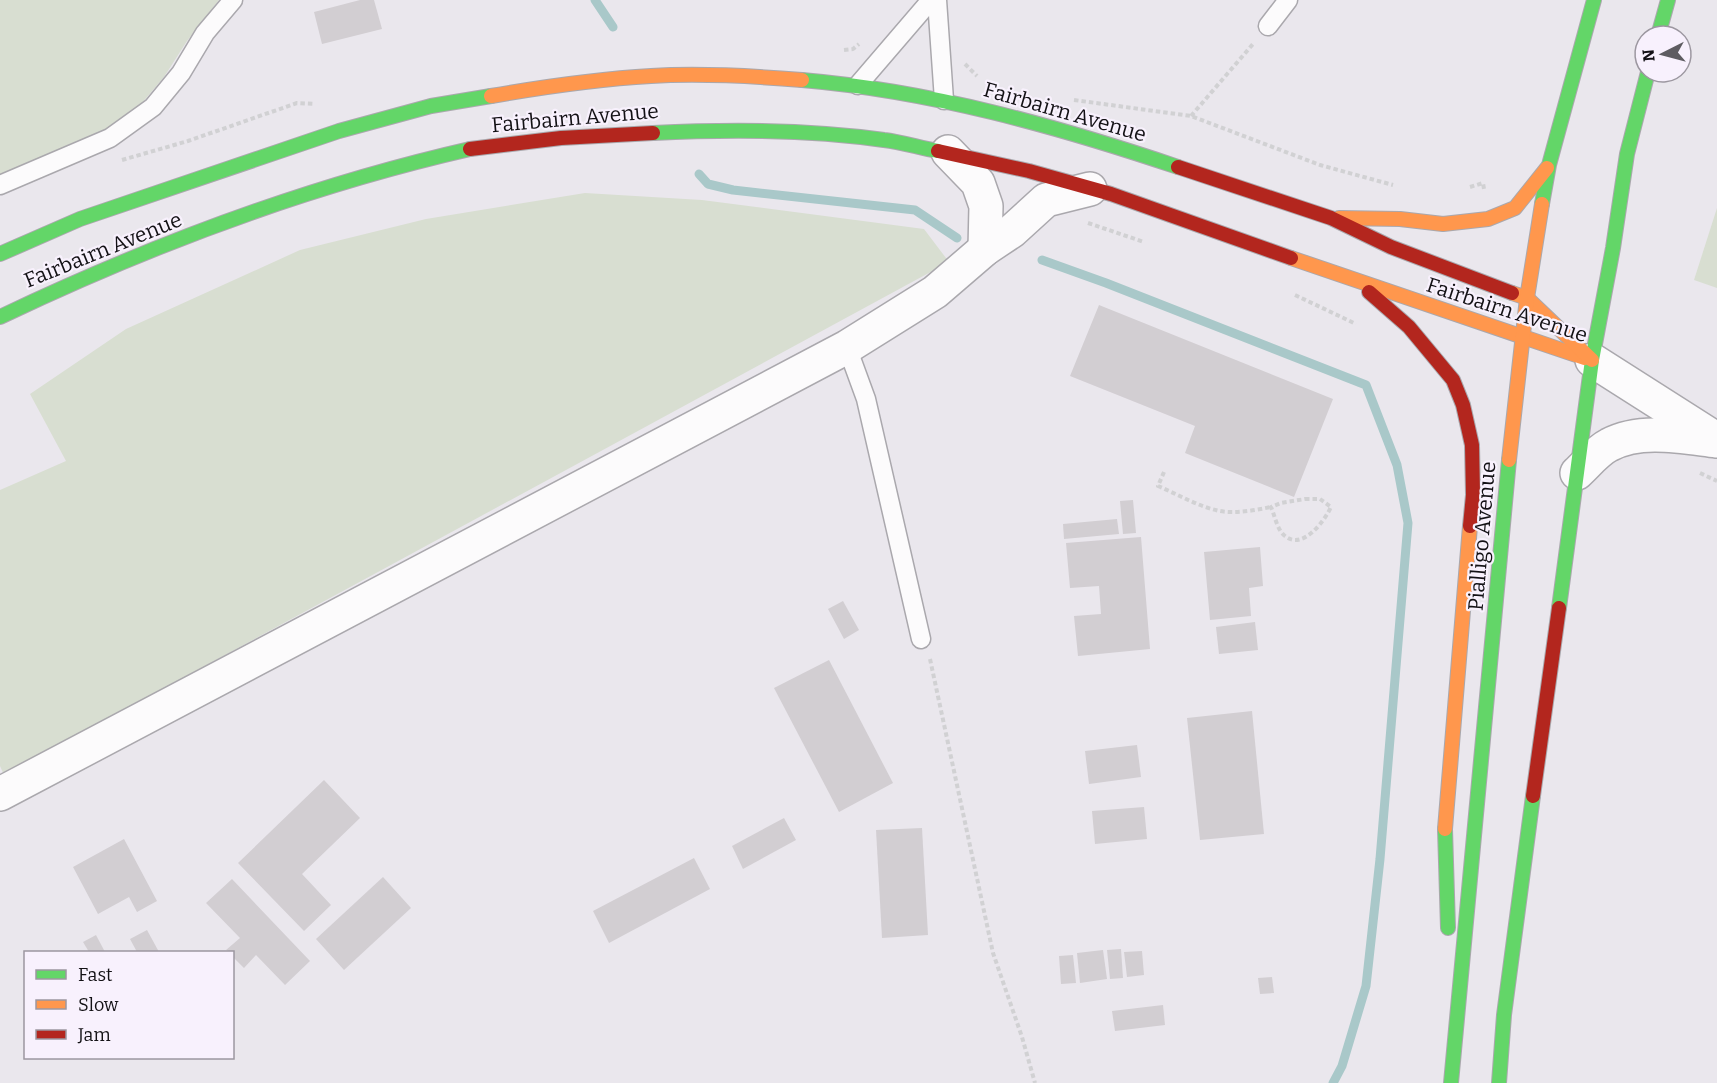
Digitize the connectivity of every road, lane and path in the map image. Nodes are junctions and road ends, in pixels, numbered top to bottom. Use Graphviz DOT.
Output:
graph roads {
  1 [pos="233,0"];
  2 [pos="931,0"];
  3 [pos="937,0"];
  4 [pos="1288,0"];
  5 [pos="1594,0"];
  6 [pos="1668,0"];
  7 [pos="1661,24"];
  8 [pos="1268,26"];
  9 [pos="964,62"];
  10 [pos="987,79"];
  11 [pos="1645,84"];
  12 [pos="858,85"];
  13 [pos="1066,99"];
  14 [pos="944,100"];
  15 [pos="1191,116"];
  16 [pos="948,152"];
  17 [pos="1549,165"];
  18 [pos="1483,183"];
  19 [pos="0,185"];
  20 [pos="1398,187"];
  21 [pos="1090,189"];
  22 [pos="1462,190"];
  23 [pos="1331,218"];
  24 [pos="1083,222"];
  25 [pos="1154,245"];
  26 [pos="985,249"];
  27 [pos="0,254"];
  28 [pos="1357,281"];
  29 [pos="1294,294"];
  30 [pos="1527,298"];
  31 [pos="0,317"];
  32 [pos="1364,328"];
  33 [pos="1522,337"];
  34 [pos="847,347"];
  35 [pos="1592,360"];
  36 [pos="1717,441"];
  37 [pos="1164,472"];
  38 [pos="1577,473"];
  39 [pos="1271,507"];
  40 [pos="925,645"];
  41 [pos="0,794"];
  42 [pos="1453,1068"];
  43 [pos="1035,1083"];
  44 [pos="1452,1083"];
  45 [pos="1499,1083"];
  1 -- 19 [label="lane"];
  2 -- 12 [label="lane"];
  3 -- 14 [label="lane"];
  4 -- 8 [label="lane"];
  5 -- 17 [label="main road, Pialligo Avenue"];
  6 -- 7 [label="main road"];
  8 -- 15 [label="path"];
  9 -- 10 [label="path"];
  11 -- 35 [label="main road"];
  12 -- 14 [label="main road, Fairbairn Avenue"];
  12 -- 27 [label="main road, Fairbairn Avenue"];
  13 -- 15 [label="path"];
  14 -- 23 [label="main road, Fairbairn Avenue"];
  15 -- 20 [label="path"];
  16 -- 21 [label="main road, Fairbairn Avenue"];
  16 -- 26 [label="street"];
  16 -- 31 [label="main road, Fairbairn Avenue"];
  17 -- 23 [label="main road"];
  17 -- 30 [label="main road, Pialligo Avenue"];
  18 -- 22 [label="path"];
  21 -- 26 [label="street"];
  21 -- 28 [label="main road, Fairbairn Avenue"];
  23 -- 30 [label="main road, Fairbairn Avenue"];
  24 -- 25 [label="path"];
  26 -- 34 [label="street"];
  28 -- 33 [label="main road, Fairbairn Avenue"];
  28 -- 42 [label="main road"];
  29 -- 32 [label="path"];
  30 -- 33 [label="main road, Pialligo Avenue"];
  30 -- 35 [label="main road, Fairbairn Avenue"];
  33 -- 35 [label="main road, Fairbairn Avenue"];
  33 -- 42 [label="main road, Pialligo Avenue"];
  34 -- 40 [label="lane"];
  34 -- 41 [label="street"];
  35 -- 36 [label="street"];
  35 -- 38 [label="main road"];
  36 -- 38 [label="street"];
  37 -- 39 [label="path"];
  38 -- 45 [label="main road"];
  39 -- 39 [label="path"];
  40 -- 43 [label="path"];
  42 -- 44 [label="main road, Pialligo Avenue"];
}
